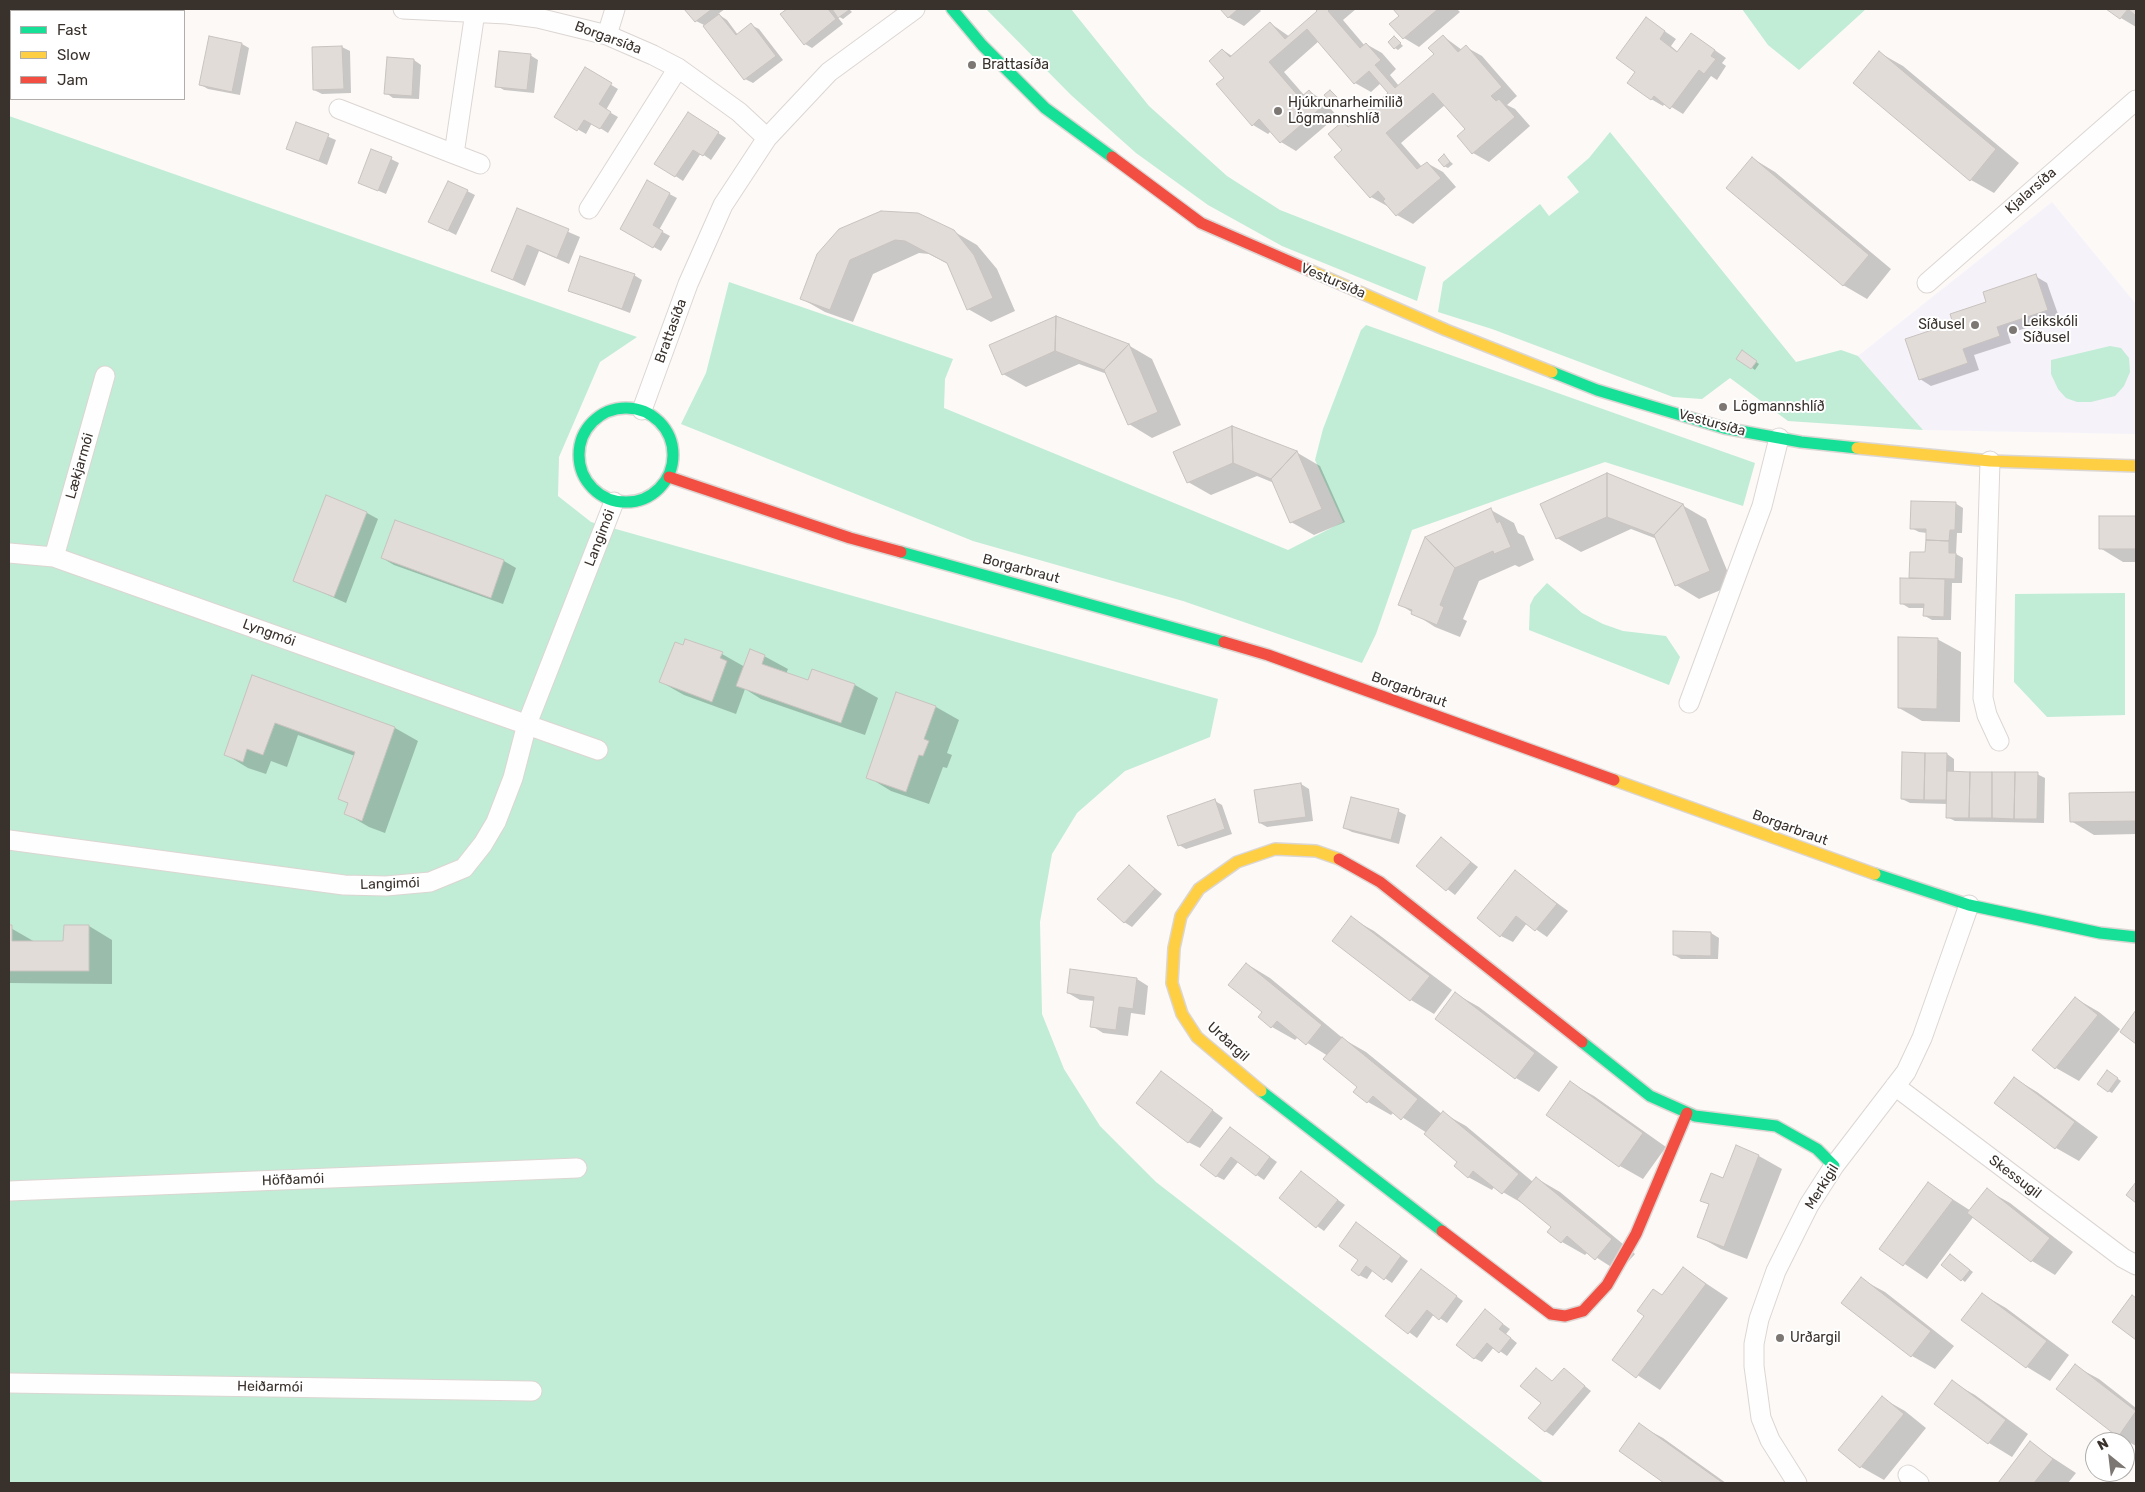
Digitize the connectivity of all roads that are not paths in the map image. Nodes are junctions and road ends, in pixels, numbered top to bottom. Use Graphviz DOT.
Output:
graph roads {
  1 [pos="403,9"];
  2 [pos="615,9"];
  3 [pos="915,9"];
  4 [pos="952,9"];
  5 [pos="475,12"];
  6 [pos="607,35"];
  7 [pos="678,68"];
  8 [pos="2136,100"];
  9 [pos="339,109"];
  10 [pos="767,138"];
  11 [pos="454,154"];
  12 [pos="480,164"];
  13 [pos="590,209"];
  14 [pos="1927,283"];
  15 [pos="105,376"];
  16 [pos="642,410"];
  17 [pos="1779,438"];
  18 [pos="1990,461"];
  19 [pos="2136,466"];
  20 [pos="668,477"];
  21 [pos="614,502"];
  22 [pos="9,553"];
  23 [pos="54,557"];
  24 [pos="1689,703"];
  25 [pos="527,724"];
  26 [pos="1999,742"];
  27 [pos="598,750"];
  28 [pos="9,840"];
  29 [pos="1969,905"];
  30 [pos="2136,937"];
  31 [pos="1895,1086"];
  32 [pos="1687,1113"];
  33 [pos="1834,1166"];
  34 [pos="577,1168"];
  35 [pos="9,1191"];
  36 [pos="2136,1265"];
  37 [pos="9,1383"];
  38 [pos="532,1391"];
  39 [pos="1797,1483"];
  1 -- 5 [label="street, Borgarsíða"];
  2 -- 6 [label="street"];
  3 -- 10 [label="street, Brattasíða"];
  4 -- 17 [label="street, Vestursíða"];
  5 -- 6 [label="street, Borgarsíða"];
  5 -- 11 [label="street"];
  6 -- 7 [label="street, Borgarsíða"];
  7 -- 10 [label="street, Borgarsíða"];
  7 -- 13 [label="street"];
  8 -- 14 [label="street, Kjalarsíða"];
  9 -- 11 [label="street"];
  10 -- 16 [label="street, Brattasíða"];
  11 -- 12 [label="street"];
  15 -- 23 [label="street, Lækjarmói"];
  16 -- 20 [label="street"];
  16 -- 21 [label="street"];
  17 -- 18 [label="street, Vestursíða"];
  17 -- 24 [label="street"];
  18 -- 19 [label="street, Vestursíða"];
  18 -- 26 [label="street"];
  20 -- 21 [label="street"];
  20 -- 29 [label="street, Borgarbraut"];
  21 -- 25 [label="street, Langimói"];
  22 -- 23 [label="street, Lyngmói"];
  23 -- 25 [label="street, Lyngmói"];
  25 -- 27 [label="street, Lyngmói"];
  25 -- 28 [label="street, Langimói"];
  29 -- 30 [label="street, Borgarbraut"];
  29 -- 31 [label="street, Merkigil"];
  31 -- 33 [label="street, Merkigil"];
  31 -- 36 [label="street, Skessugil"];
  32 -- 32 [label="street, Urðargil"];
  32 -- 33 [label="street, Urðargil"];
  33 -- 39 [label="street, Merkigil"];
  34 -- 35 [label="street, Höfðamói"];
  37 -- 38 [label="street, Heiðarmói"];
}
